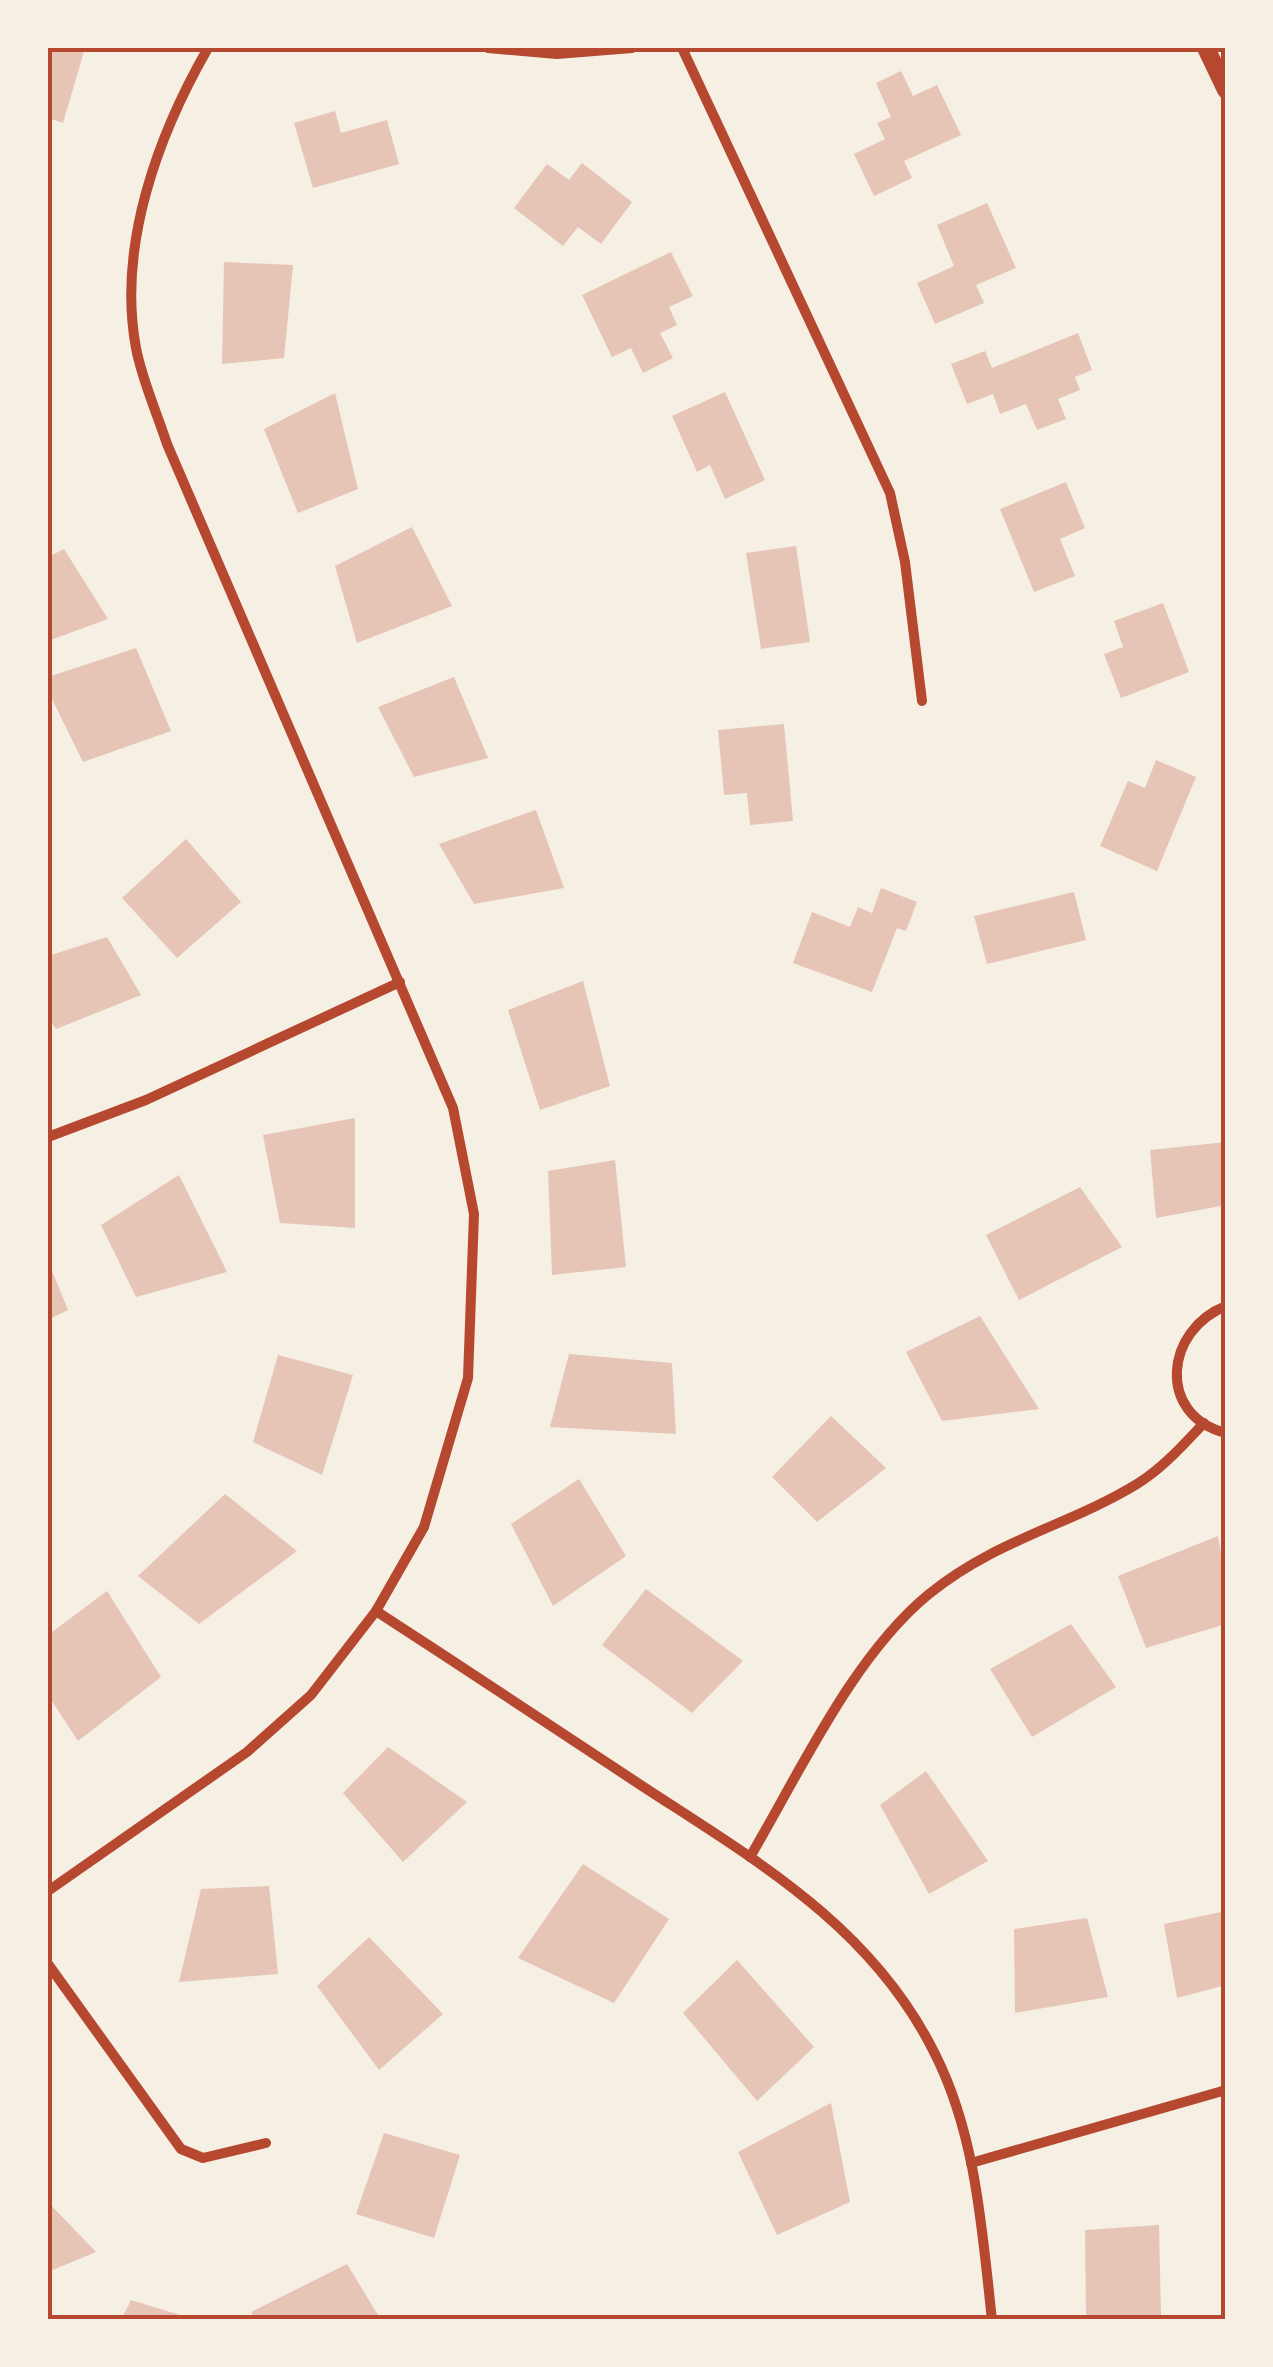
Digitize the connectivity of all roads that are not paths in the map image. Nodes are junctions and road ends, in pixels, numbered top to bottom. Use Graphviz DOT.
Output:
graph roads {
  1 [pos="208,48"];
  2 [pos="488,48"];
  3 [pos="632,48"];
  4 [pos="682,48"];
  5 [pos="1206,48"];
  6 [pos="1226,90"];
  7 [pos="922,700"];
  8 [pos="400,982"];
  9 [pos="48,1138"];
  10 [pos="1226,1306"];
  11 [pos="1204,1423"];
  12 [pos="1226,1433"];
  13 [pos="376,1610"];
  14 [pos="750,1857"];
  15 [pos="48,1891"];
  16 [pos="48,1964"];
  17 [pos="1226,2090"];
  18 [pos="266,2144"];
  19 [pos="971,2163"];
  20 [pos="992,2320"];
  1 -- 8 [label="street"];
  2 -- 3 [label="street"];
  4 -- 7 [label="street"];
  5 -- 6 [label="street"];
  8 -- 9 [label="street"];
  8 -- 13 [label="street"];
  10 -- 11 [label="street"];
  11 -- 12 [label="street"];
  11 -- 14 [label="street"];
  13 -- 14 [label="street"];
  13 -- 15 [label="street"];
  14 -- 19 [label="street"];
  16 -- 18 [label="street"];
  17 -- 19 [label="street"];
  19 -- 20 [label="street"];
}
